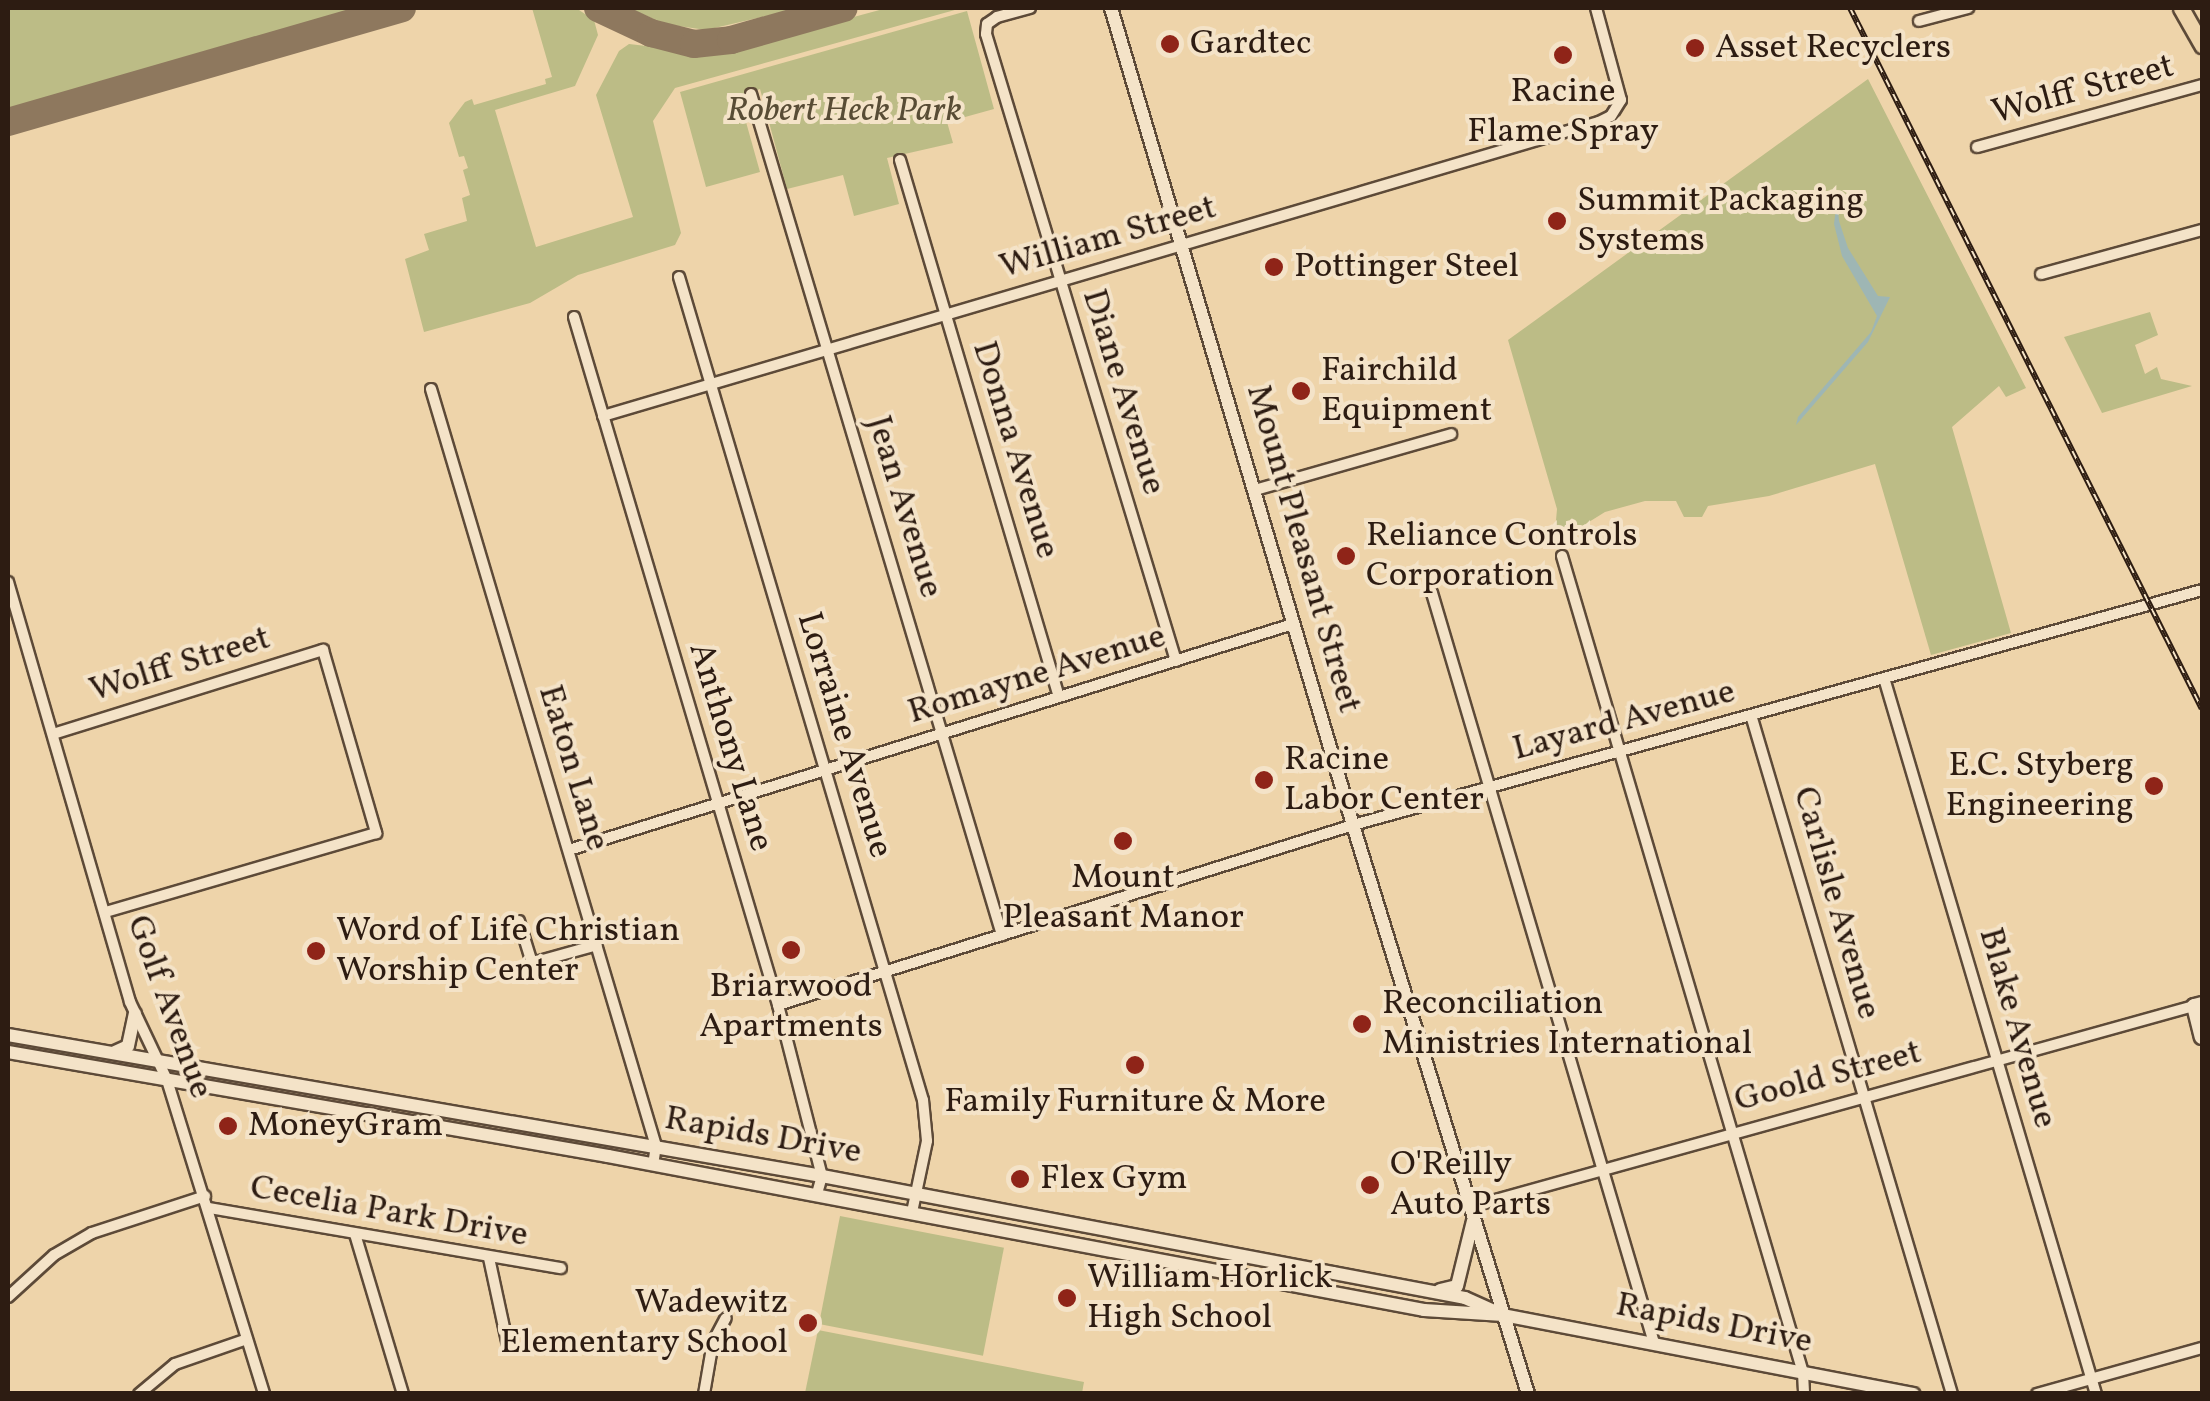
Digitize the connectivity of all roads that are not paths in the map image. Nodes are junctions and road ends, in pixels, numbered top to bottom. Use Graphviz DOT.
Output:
graph roads {
  1 [pos="1030,8"];
  2 [pos="1111,8"];
  3 [pos="1596,8"];
  4 [pos="1968,8"];
  5 [pos="2180,8"];
  6 [pos="1919,21"];
  7 [pos="2202,45"];
  8 [pos="2202,85"];
  9 [pos="751,94"];
  10 [pos="1978,147"];
  11 [pos="900,160"];
  12 [pos="2202,230"];
  13 [pos="1182,244"];
  14 [pos="2041,274"];
  15 [pos="679,278"];
  16 [pos="1060,281"];
  17 [pos="946,314"];
  18 [pos="574,317"];
  19 [pos="828,349"];
  20 [pos="711,384"];
  21 [pos="431,389"];
  22 [pos="603,416"];
  23 [pos="1452,434"];
  24 [pos="1255,490"];
  25 [pos="1562,556"];
  26 [pos="8,582"];
  27 [pos="2202,590"];
  28 [pos="1432,594"];
  29 [pos="1293,624"];
  30 [pos="1176,660"];
  31 [pos="1884,678"];
  32 [pos="1059,697"];
  33 [pos="1751,715"];
  34 [pos="53,734"];
  35 [pos="942,734"];
  36 [pos="1616,750"];
  37 [pos="825,770"];
  38 [pos="1489,788"];
  39 [pos="718,803"];
  40 [pos="1353,825"];
  41 [pos="569,850"];
  42 [pos="105,912"];
  43 [pos="519,921"];
  44 [pos="1002,935"];
  45 [pos="597,945"];
  46 [pos="885,971"];
  47 [pos="778,1005"];
  48 [pos="2198,1005"];
  49 [pos="135,1014"];
  50 [pos="8,1034"];
  51 [pos="2202,1037"];
  52 [pos="30,1038"];
  53 [pos="8,1052"];
  54 [pos="114,1052"];
  55 [pos="29,1056"];
  56 [pos="158,1060"];
  57 [pos="1998,1061"];
  58 [pos="241,1074"];
  59 [pos="167,1080"];
  60 [pos="277,1081"];
  61 [pos="238,1092"];
  62 [pos="342,1092"];
  63 [pos="273,1098"];
  64 [pos="1865,1098"];
  65 [pos="426,1107"];
  66 [pos="339,1109"];
  67 [pos="517,1122"];
  68 [pos="423,1124"];
  69 [pos="1731,1134"];
  70 [pos="515,1140"];
  71 [pos="656,1146"];
  72 [pos="653,1164"];
  73 [pos="1602,1170"];
  74 [pos="822,1176"];
  75 [pos="817,1194"];
  76 [pos="916,1195"];
  77 [pos="205,1196"];
  78 [pos="208,1208"];
  79 [pos="912,1212"];
  80 [pos="1472,1213"];
  81 [pos="355,1234"];
  82 [pos="489,1258"];
  83 [pos="561,1268"];
  84 [pos="1428,1292"];
  85 [pos="8,1294"];
  86 [pos="1503,1315"];
  87 [pos="726,1318"];
  88 [pos="248,1339"];
  89 [pos="506,1342"];
  90 [pos="1654,1343"];
  91 [pos="2202,1348"];
  92 [pos="1804,1372"];
  93 [pos="2092,1380"];
  94 [pos="139,1394"];
  95 [pos="264,1394"];
  96 [pos="403,1394"];
  97 [pos="704,1394"];
  98 [pos="1528,1394"];
  99 [pos="1804,1394"];
  100 [pos="1913,1394"];
  101 [pos="1952,1394"];
  102 [pos="2037,1394"];
  103 [pos="2096,1394"];
  1 -- 16 [label="street, Diane Avenue"];
  2 -- 13 [label="street, Mount Pleasant Street"];
  3 -- 13 [label="street, William Street"];
  4 -- 6 [label="street"];
  5 -- 7 [label="main road"];
  8 -- 10 [label="street, Wolff Street"];
  9 -- 19 [label="street, Jean Avenue"];
  11 -- 17 [label="street, Donna Avenue"];
  12 -- 14 [label="street"];
  13 -- 16 [label="street, William Street"];
  13 -- 24 [label="street, Mount Pleasant Street"];
  15 -- 20 [label="street, Lorraine Avenue"];
  16 -- 17 [label="street, William Street"];
  16 -- 30 [label="street, Diane Avenue"];
  17 -- 19 [label="street, William Street"];
  17 -- 32 [label="street, Donna Avenue"];
  18 -- 22 [label="street, Anthony Lane"];
  19 -- 20 [label="street, William Street"];
  19 -- 35 [label="street, Jean Avenue"];
  20 -- 22 [label="street, William Street"];
  20 -- 37 [label="street, Lorraine Avenue"];
  21 -- 41 [label="street, Eaton Lane"];
  22 -- 39 [label="street, Anthony Lane"];
  23 -- 24 [label="street"];
  24 -- 29 [label="street, Mount Pleasant Street"];
  25 -- 36 [label="street"];
  26 -- 34 [label="street, Golf Avenue"];
  27 -- 31 [label="street, Layard Avenue"];
  28 -- 38 [label="street"];
  29 -- 30 [label="street, Romayne Avenue"];
  29 -- 40 [label="street, Mount Pleasant Street"];
  30 -- 32 [label="street, Romayne Avenue"];
  31 -- 33 [label="street, Layard Avenue"];
  31 -- 57 [label="street, Blake Avenue"];
  32 -- 35 [label="street, Romayne Avenue"];
  33 -- 36 [label="street, Layard Avenue"];
  33 -- 64 [label="street, Carlisle Avenue"];
  34 -- 42 [label="street, Golf Avenue"];
  34 -- 42 [label="street, Wolff Street"];
  35 -- 37 [label="street, Romayne Avenue"];
  35 -- 44 [label="street, Jean Avenue"];
  36 -- 38 [label="street, Layard Avenue"];
  36 -- 69 [label="street"];
  37 -- 39 [label="street, Romayne Avenue"];
  37 -- 46 [label="street, Lorraine Avenue"];
  38 -- 40 [label="street, Layard Avenue"];
  38 -- 73 [label="street"];
  39 -- 41 [label="street, Romayne Avenue"];
  39 -- 47 [label="street, Anthony Lane"];
  40 -- 44 [label="street, Layard Avenue"];
  40 -- 80 [label="street, Mount Pleasant Street"];
  41 -- 45 [label="street, Eaton Lane"];
  42 -- 49 [label="street, Golf Avenue"];
  43 -- 45 [label="street"];
  44 -- 46 [label="street, Layard Avenue"];
  45 -- 71 [label="street, Eaton Lane"];
  46 -- 47 [label="street, Layard Avenue"];
  46 -- 76 [label="street, Lorraine Avenue"];
  47 -- 74 [label="street, Anthony Lane"];
  48 -- 51 [label="main road"];
  48 -- 57 [label="street, Goold Street"];
  49 -- 54 [label="street"];
  49 -- 56 [label="street, Golf Avenue"];
  50 -- 52 [label="street, Rapids Drive"];
  52 -- 54 [label="street, Rapids Drive"];
  52 -- 55 [label="street"];
  53 -- 55 [label="street, Rapids Drive"];
  54 -- 56 [label="street, Rapids Drive"];
  55 -- 59 [label="street, Rapids Drive"];
  56 -- 58 [label="street, Rapids Drive"];
  56 -- 59 [label="street, Golf Avenue"];
  57 -- 64 [label="street, Goold Street"];
  57 -- 93 [label="street, Blake Avenue"];
  58 -- 60 [label="street, Rapids Drive"];
  58 -- 61 [label="street"];
  59 -- 61 [label="street, Rapids Drive"];
  59 -- 77 [label="street, Golf Avenue"];
  60 -- 62 [label="street, Rapids Drive"];
  60 -- 63 [label="street"];
  61 -- 63 [label="street, Rapids Drive"];
  62 -- 65 [label="street, Rapids Drive"];
  62 -- 66 [label="street"];
  63 -- 66 [label="street, Rapids Drive"];
  64 -- 69 [label="street, Goold Street"];
  64 -- 101 [label="street, Carlisle Avenue"];
  65 -- 67 [label="street, Rapids Drive"];
  65 -- 68 [label="street"];
  66 -- 68 [label="street, Rapids Drive"];
  67 -- 70 [label="street"];
  67 -- 71 [label="street, Rapids Drive"];
  68 -- 70 [label="street, Rapids Drive"];
  69 -- 73 [label="street, Goold Street"];
  69 -- 92 [label="street"];
  70 -- 72 [label="street, Rapids Drive"];
  71 -- 72 [label="street, Eaton Lane"];
  71 -- 74 [label="street, Rapids Drive"];
  72 -- 75 [label="street, Rapids Drive"];
  73 -- 80 [label="street, Goold Street"];
  73 -- 90 [label="street"];
  74 -- 75 [label="street, Anthony Lane"];
  74 -- 76 [label="street, Rapids Drive"];
  75 -- 79 [label="street, Rapids Drive"];
  76 -- 79 [label="street, Lorraine Avenue"];
  76 -- 84 [label="street, Rapids Drive"];
  77 -- 78 [label="street, Golf Avenue"];
  77 -- 85 [label="street"];
  78 -- 81 [label="street, Cecelia Park Drive"];
  78 -- 88 [label="street, Golf Avenue"];
  79 -- 86 [label="street, Rapids Drive"];
  80 -- 84 [label="street"];
  80 -- 86 [label="street, Mount Pleasant Street"];
  81 -- 82 [label="street, Cecelia Park Drive"];
  81 -- 96 [label="street"];
  82 -- 83 [label="street, Cecelia Park Drive"];
  82 -- 89 [label="street"];
  84 -- 86 [label="street, Rapids Drive"];
  86 -- 90 [label="street, Rapids Drive"];
  86 -- 98 [label="street, Mount Pleasant Street"];
  87 -- 97 [label="street"];
  88 -- 94 [label="street"];
  88 -- 95 [label="street, Golf Avenue"];
  90 -- 92 [label="street, Rapids Drive"];
  91 -- 93 [label="street"];
  92 -- 99 [label="street"];
  92 -- 100 [label="street, Rapids Drive"];
  93 -- 102 [label="street"];
  93 -- 103 [label="street, Blake Avenue"];
}
